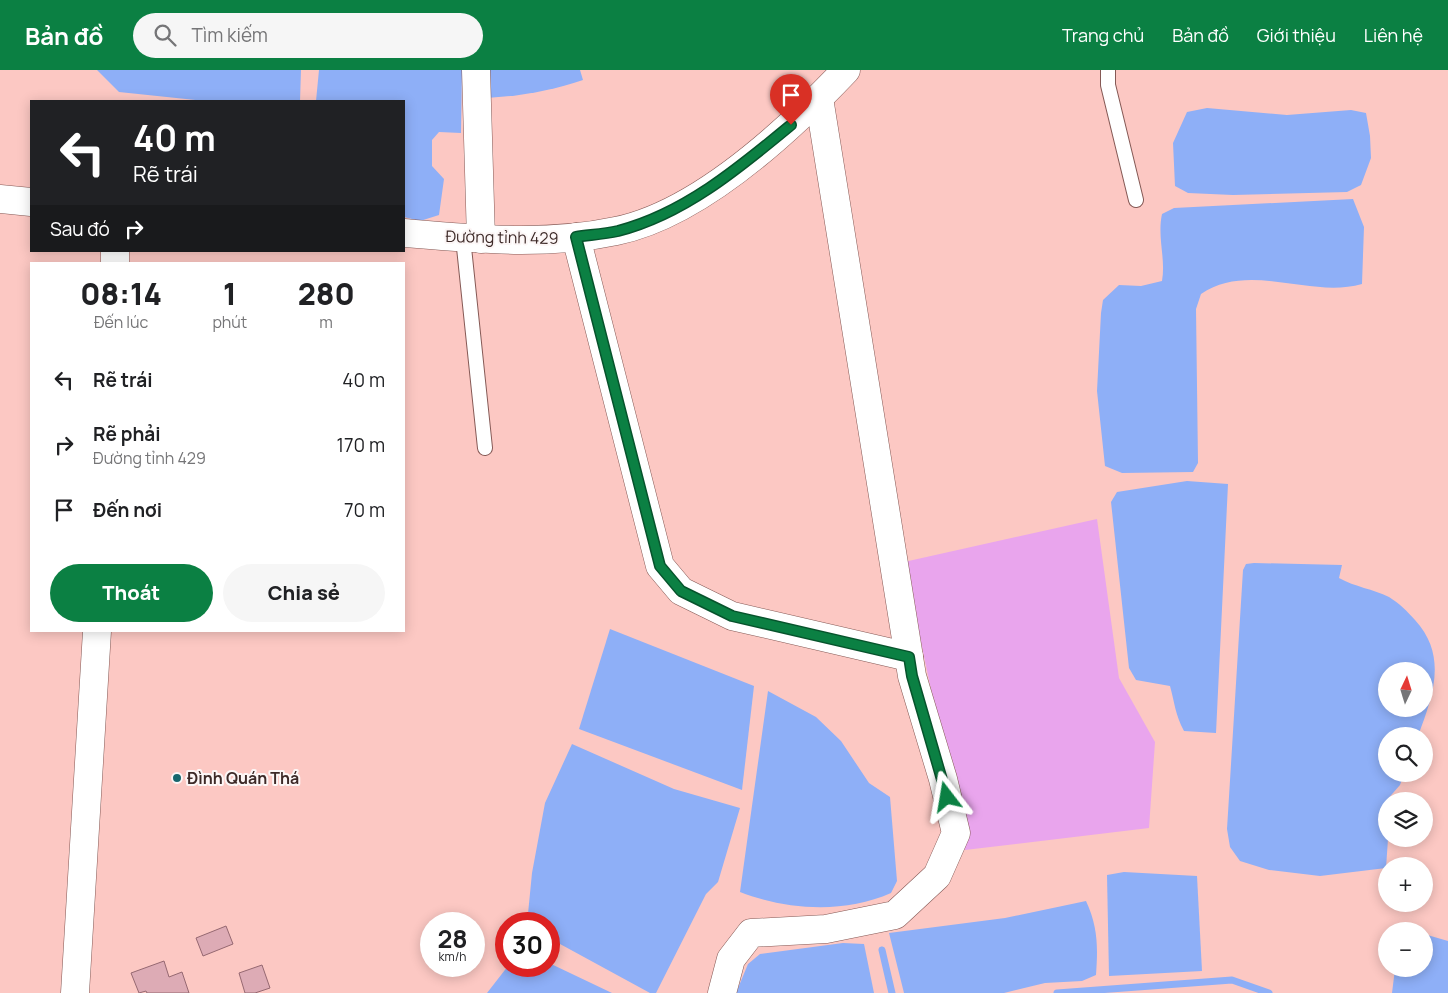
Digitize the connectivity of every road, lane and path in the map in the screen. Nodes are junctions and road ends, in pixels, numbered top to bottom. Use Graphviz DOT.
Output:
graph roads {
  1 [pos="476,70"];
  2 [pos="846,70"];
  3 [pos="1108,70"];
  4 [pos="819,98"];
  5 [pos="0,199"];
  6 [pos="1136,200"];
  7 [pos="30,202"];
  8 [pos="405,233"];
  9 [pos="576,237"];
  10 [pos="472,239"];
  11 [pos="485,448"];
  12 [pos="97,632"];
  13 [pos="909,657"];
  14 [pos="75,993"];
  15 [pos="722,993"];
  1 -- 10 [label="street"];
  2 -- 4 [label="street, Đường tỉnh 429"];
  3 -- 6 [label="lane"];
  4 -- 9 [label="street, Đường tỉnh 429"];
  4 -- 13 [label="street"];
  5 -- 7 [label="street"];
  8 -- 10 [label="street, Đường tỉnh 429"];
  9 -- 10 [label="street, Đường tỉnh 429"];
  9 -- 13 [label="street"];
  10 -- 11 [label="lane"];
  12 -- 14 [label="street"];
  13 -- 15 [label="street"];
}
